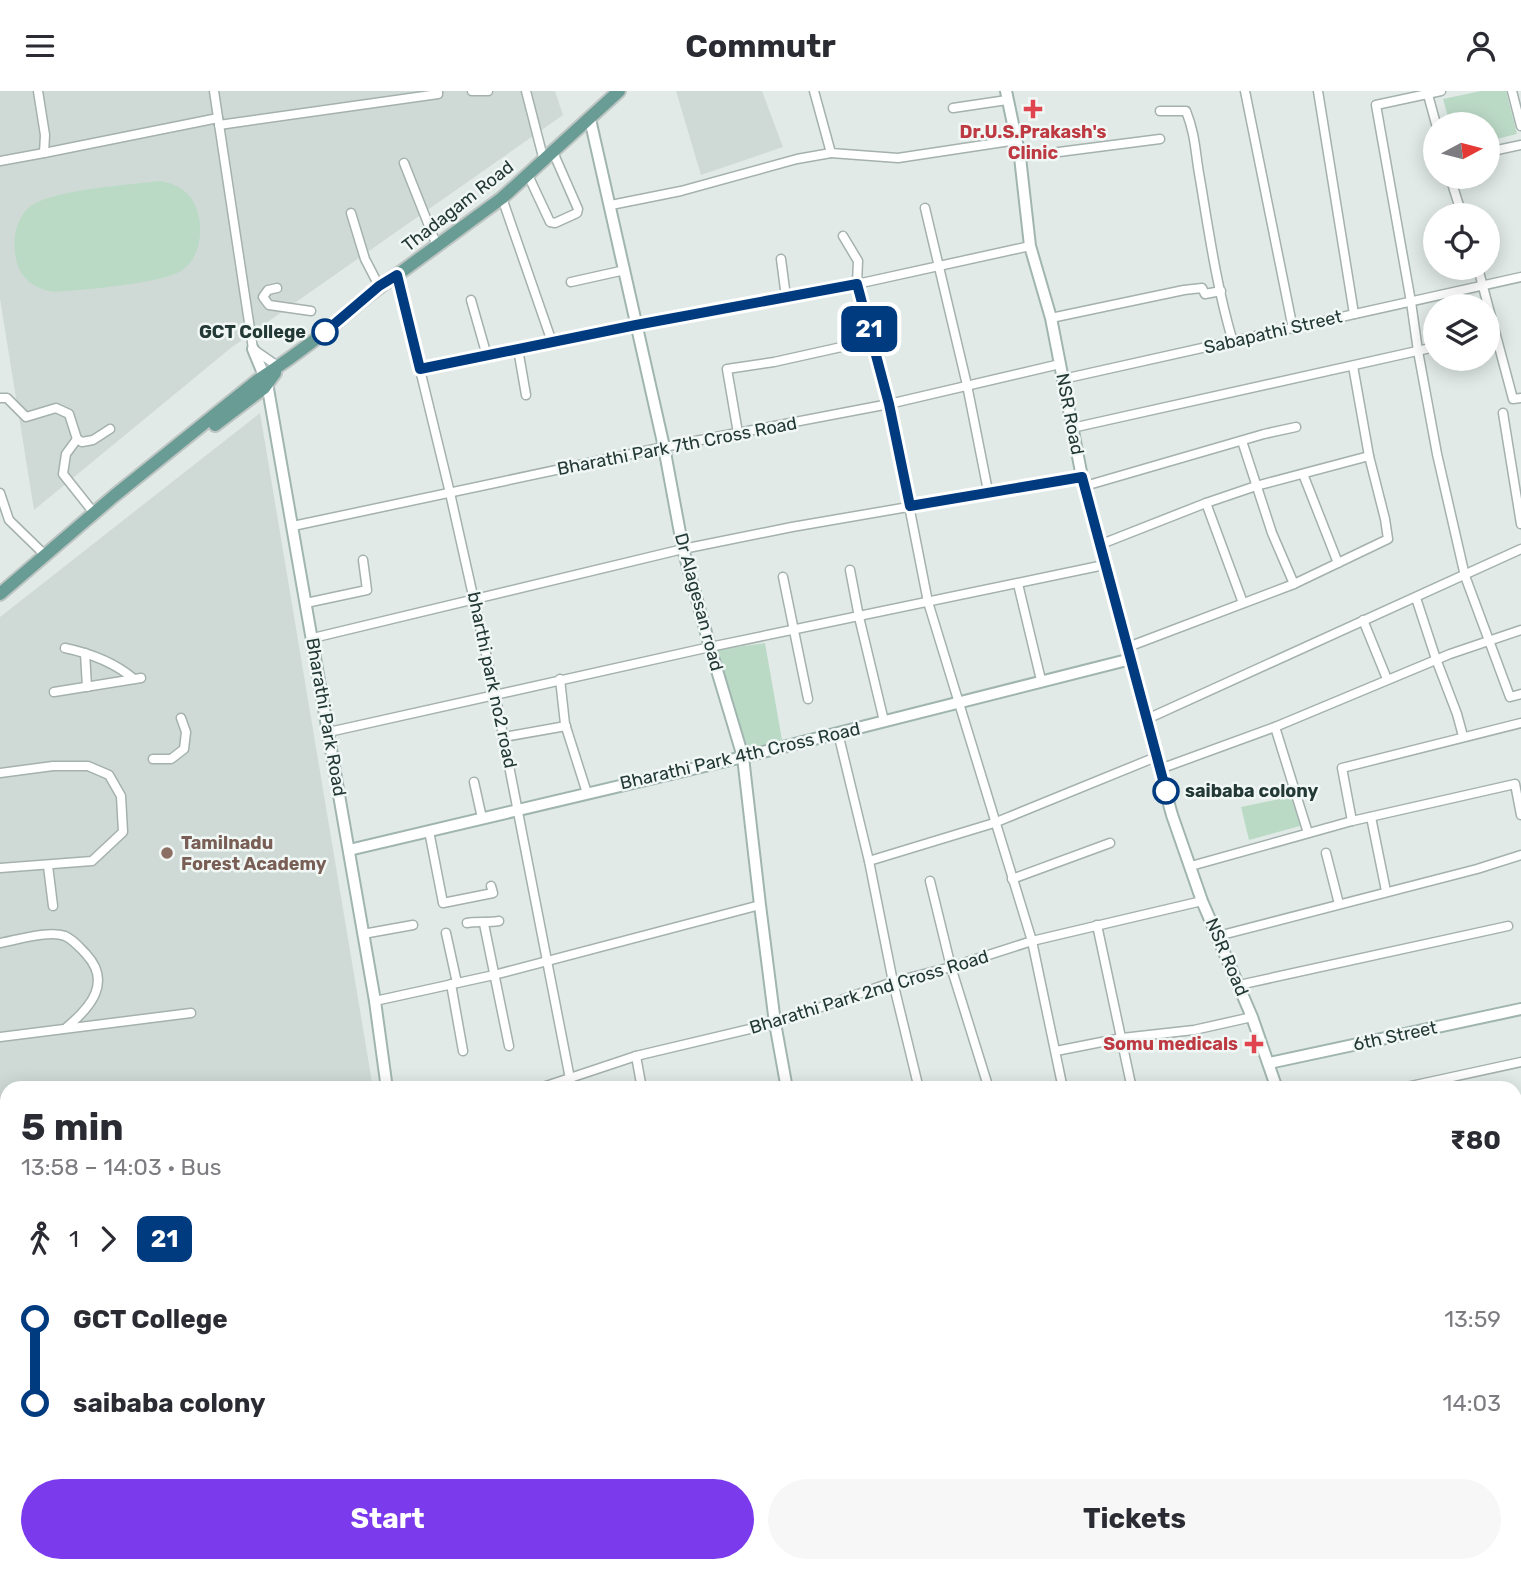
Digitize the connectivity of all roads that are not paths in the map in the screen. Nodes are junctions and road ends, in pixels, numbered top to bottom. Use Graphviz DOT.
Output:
graph roads {
  1 [pos="38,91"];
  2 [pos="214,91"];
  3 [pos="438,91"];
  4 [pos="472,91"];
  5 [pos="488,91"];
  6 [pos="526,91"];
  7 [pos="620,91"];
  8 [pos="814,91"];
  9 [pos="1245,91"];
  10 [pos="1318,91"];
  11 [pos="1441,91"];
  12 [pos="1512,91"];
  13 [pos="1428,92"];
  14 [pos="1007,95"];
  15 [pos="953,108"];
  16 [pos="1160,111"];
  17 [pos="1433,112"];
  18 [pos="590,119"];
  19 [pos="219,121"];
  20 [pos="1521,126"];
  21 [pos="1160,139"];
  22 [pos="1017,140"];
  23 [pos="1521,145"];
  24 [pos="1500,149"];
  25 [pos="44,153"];
  26 [pos="831,153"];
  27 [pos="548,156"];
  28 [pos="1020,157"];
  29 [pos="0,161"];
  30 [pos="404,163"];
  31 [pos="528,175"];
  32 [pos="502,198"];
  33 [pos="611,205"];
  34 [pos="925,208"];
  35 [pos="351,213"];
  36 [pos="843,236"];
  37 [pos="437,246"];
  38 [pos="1030,246"];
  39 [pos="781,259"];
  40 [pos="939,267"];
  41 [pos="625,270"];
  42 [pos="397,275"];
  43 [pos="1521,277"];
  44 [pos="1481,280"];
  45 [pos="570,282"];
  46 [pos="857,284"];
  47 [pos="379,286"];
  48 [pos="1483,286"];
  49 [pos="277,288"];
  50 [pos="1221,291"];
  51 [pos="1484,294"];
  52 [pos="263,297"];
  53 [pos="786,297"];
  54 [pos="247,299"];
  55 [pos="471,300"];
  56 [pos="1411,302"];
  57 [pos="312,311"];
  58 [pos="1354,314"];
  59 [pos="1051,319"];
  60 [pos="636,325"];
  61 [pos="1293,329"];
  62 [pos="873,340"];
  63 [pos="552,342"];
  64 [pos="1233,342"];
  65 [pos="253,349"];
  66 [pos="518,349"];
  67 [pos="1423,350"];
  68 [pos="1418,351"];
  69 [pos="487,355"];
  70 [pos="1500,359"];
  71 [pos="1060,364"];
  72 [pos="1353,366"];
  73 [pos="279,367"];
  74 [pos="420,369"];
  75 [pos="1063,379"];
  76 [pos="265,380"];
  77 [pos="967,385"];
  78 [pos="526,395"];
  79 [pos="0,398"];
  80 [pos="1521,398"];
  81 [pos="889,404"];
  82 [pos="1503,413"];
  83 [pos="1296,427"];
  84 [pos="1072,428"];
  85 [pos="110,429"];
  86 [pos="738,433"];
  87 [pos="77,439"];
  88 [pos="1242,441"];
  89 [pos="664,447"];
  90 [pos="1369,457"];
  91 [pos="1303,474"];
  92 [pos="1084,481"];
  93 [pos="1256,486"];
  94 [pos="988,492"];
  95 [pos="0,493"];
  96 [pos="450,493"];
  97 [pos="1206,503"];
  98 [pos="910,506"];
  99 [pos="94,513"];
  100 [pos="1521,524"];
  101 [pos="293,526"];
  102 [pos="1099,545"];
  103 [pos="683,549"];
  104 [pos="1521,549"];
  105 [pos="45,555"];
  106 [pos="363,560"];
  107 [pos="1338,563"];
  108 [pos="1104,565"];
  109 [pos="850,570"];
  110 [pos="1465,576"];
  111 [pos="783,577"];
  112 [pos="1018,584"];
  113 [pos="1293,584"];
  114 [pos="0,594"];
  115 [pos="1416,598"];
  116 [pos="475,601"];
  117 [pos="928,602"];
  118 [pos="0,603"];
  119 [pos="306,603"];
  120 [pos="1243,603"];
  121 [pos="859,617"];
  122 [pos="1363,620"];
  123 [pos="1521,629"];
  124 [pos="793,630"];
  125 [pos="313,638"];
  126 [pos="1489,642"];
  127 [pos="709,647"];
  128 [pos="65,648"];
  129 [pos="85,653"];
  130 [pos="1130,653"];
  131 [pos="1437,660"];
  132 [pos="560,679"];
  133 [pos="1041,680"];
  134 [pos="1387,680"];
  135 [pos="87,687"];
  136 [pos="54,692"];
  137 [pos="495,694"];
  138 [pos="1521,694"];
  139 [pos="808,699"];
  140 [pos="957,703"];
  141 [pos="181,718"];
  142 [pos="1147,719"];
  143 [pos="884,721"];
  144 [pos="1521,723"];
  145 [pos="566,726"];
  146 [pos="1275,727"];
  147 [pos="329,732"];
  148 [pos="838,733"];
  149 [pos="1463,736"];
  150 [pos="504,737"];
  151 [pos="743,757"];
  152 [pos="1156,757"];
  153 [pos="153,759"];
  154 [pos="1160,769"];
  155 [pos="0,773"];
  156 [pos="474,782"];
  157 [pos="587,793"];
  158 [pos="519,809"];
  159 [pos="1521,815"];
  160 [pos="1371,817"];
  161 [pos="482,818"];
  162 [pos="1352,821"];
  163 [pos="994,823"];
  164 [pos="429,831"];
  165 [pos="1308,833"];
  166 [pos="1110,843"];
  167 [pos="349,850"];
  168 [pos="1326,853"];
  169 [pos="1521,855"];
  170 [pos="869,861"];
  171 [pos="48,866"];
  172 [pos="1191,866"];
  173 [pos="0,868"];
  174 [pos="1012,879"];
  175 [pos="930,881"];
  176 [pos="491,885"];
  177 [pos="1386,891"];
  178 [pos="1202,901"];
  179 [pos="1339,904"];
  180 [pos="760,905"];
  181 [pos="53,906"];
  182 [pos="499,921"];
  183 [pos="467,923"];
  184 [pos="484,924"];
  185 [pos="413,925"];
  186 [pos="1097,925"];
  187 [pos="1508,926"];
  188 [pos="446,933"];
  189 [pos="363,934"];
  190 [pos="1218,936"];
  191 [pos="1032,941"];
  192 [pos="0,943"];
  193 [pos="548,960"];
  194 [pos="951,967"];
  195 [pos="494,975"];
  196 [pos="893,982"];
  197 [pos="454,984"];
  198 [pos="1239,985"];
  199 [pos="375,1001"];
  200 [pos="1521,1009"];
  201 [pos="191,1013"];
  202 [pos="1252,1017"];
  203 [pos="775,1023"];
  204 [pos="67,1027"];
  205 [pos="0,1037"];
  206 [pos="1122,1038"];
  207 [pos="509,1046"];
  208 [pos="463,1051"];
  209 [pos="1056,1051"];
  210 [pos="636,1056"];
  211 [pos="1521,1062"];
  212 [pos="1269,1063"];
  213 [pos="569,1077"];
  214 [pos="386,1081"];
  215 [pos="558,1081"];
  216 [pos="570,1081"];
  217 [pos="641,1081"];
  218 [pos="786,1081"];
  219 [pos="917,1081"];
  220 [pos="987,1081"];
  221 [pos="1062,1081"];
  222 [pos="1130,1081"];
  223 [pos="1275,1081"];
  224 [pos="1434,1081"];
  1 -- 25 [label="street"];
  2 -- 19 [label="street"];
  3 -- 19 [label="street"];
  4 -- 5 [label="street"];
  6 -- 27 [label="street"];
  7 -- 18 [label="main road, Thadagam Road"];
  8 -- 26 [label="street"];
  9 -- 61 [label="street"];
  10 -- 58 [label="street"];
  11 -- 13 [label="street"];
  12 -- 20 [label="street"];
  13 -- 17 [label="street"];
  13 -- 56 [label="street"];
  14 -- 15 [label="street"];
  14 -- 22 [label="street, NSR Road"];
  16 -- 50 [label="street"];
  18 -- 27 [label="main road, Thadagam Road"];
  18 -- 33 [label="street, Dr Alagesan road"];
  19 -- 25 [label="street"];
  19 -- 54 [label="street"];
  21 -- 28 [label="street"];
  22 -- 26 [label="street"];
  22 -- 28 [label="street, NSR Road"];
  23 -- 24 [label="street"];
  25 -- 29 [label="street"];
  26 -- 33 [label="street"];
  27 -- 31 [label="main road, Thadagam Road"];
  27 -- 31 [label="street"];
  28 -- 38 [label="street, NSR Road"];
  30 -- 37 [label="street"];
  31 -- 32 [label="main road, Thadagam Road"];
  32 -- 37 [label="main road, Thadagam Road"];
  32 -- 63 [label="street"];
  33 -- 41 [label="street, Dr Alagesan road"];
  34 -- 40 [label="street"];
  35 -- 47 [label="street"];
  36 -- 46 [label="street"];
  37 -- 42 [label="main road, Thadagam Road"];
  38 -- 40 [label="street"];
  38 -- 59 [label="street, NSR Road"];
  39 -- 53 [label="street"];
  40 -- 46 [label="street"];
  40 -- 77 [label="street"];
  41 -- 45 [label="street"];
  41 -- 60 [label="street, Dr Alagesan road"];
  42 -- 47 [label="main road, Thadagam Road"];
  42 -- 74 [label="street, bharthi park no2 road"];
  43 -- 48 [label="street, Sabapathi Street"];
  44 -- 48 [label="street"];
  46 -- 53 [label="street"];
  46 -- 62 [label="street"];
  47 -- 73 [label="main road, Thadagam Road"];
  48 -- 51 [label="street"];
  48 -- 56 [label="street, Sabapathi Street"];
  49 -- 52 [label="street"];
  50 -- 59 [label="street"];
  50 -- 64 [label="street"];
  52 -- 54 [label="street"];
  52 -- 57 [label="street"];
  53 -- 60 [label="street"];
  54 -- 65 [label="street"];
  55 -- 69 [label="street"];
  56 -- 58 [label="street, Sabapathi Street"];
  56 -- 68 [label="street"];
  58 -- 61 [label="street, Sabapathi Street"];
  59 -- 71 [label="street, NSR Road"];
  60 -- 63 [label="street"];
  60 -- 89 [label="street, Dr Alagesan road"];
  61 -- 64 [label="street, Sabapathi Street"];
  62 -- 81 [label="street"];
  62 -- 86 [label="street"];
  63 -- 66 [label="street"];
  64 -- 75 [label="street, Sabapathi Street"];
  65 -- 73 [label="street"];
  65 -- 76 [label="street, Bharathi Park Road"];
  66 -- 69 [label="street"];
  66 -- 78 [label="street"];
  67 -- 68 [label="street"];
  68 -- 72 [label="street"];
  68 -- 110 [label="street"];
  69 -- 74 [label="street"];
  70 -- 80 [label="street"];
  71 -- 75 [label="street, NSR Road"];
  71 -- 77 [label="street, Bharathi Park 7th Cross Road"];
  72 -- 84 [label="street"];
  72 -- 90 [label="street"];
  73 -- 76 [label="main road, Thadagam Road"];
  74 -- 96 [label="street, bharthi park no2 road"];
  75 -- 84 [label="street, NSR Road"];
  76 -- 99 [label="main road, Thadagam Road"];
  76 -- 101 [label="street, Bharathi Park Road"];
  76 -- 118 [label="main road, Thadagam Road"];
  77 -- 81 [label="street, Bharathi Park 7th Cross Road"];
  77 -- 94 [label="street"];
  79 -- 87 [label="street"];
  81 -- 86 [label="street, Bharathi Park 7th Cross Road"];
  81 -- 98 [label="street"];
  82 -- 100 [label="street"];
  83 -- 88 [label="street"];
  84 -- 92 [label="street, NSR Road"];
  85 -- 87 [label="street"];
  86 -- 89 [label="street, Bharathi Park 7th Cross Road"];
  87 -- 99 [label="street"];
  88 -- 92 [label="street"];
  88 -- 93 [label="street"];
  89 -- 96 [label="street, Bharathi Park 7th Cross Road"];
  89 -- 103 [label="street, Dr Alagesan road"];
  90 -- 91 [label="street"];
  90 -- 107 [label="street"];
  91 -- 93 [label="street"];
  91 -- 107 [label="street"];
  92 -- 94 [label="street"];
  92 -- 102 [label="street, NSR Road"];
  93 -- 97 [label="street"];
  93 -- 113 [label="street"];
  94 -- 98 [label="street"];
  95 -- 105 [label="street"];
  96 -- 101 [label="street, Bharathi Park 7th Cross Road"];
  96 -- 116 [label="street, bharthi park no2 road"];
  97 -- 102 [label="street"];
  97 -- 120 [label="street"];
  98 -- 103 [label="street"];
  98 -- 117 [label="street"];
  99 -- 105 [label="main road, Thadagam Road"];
  101 -- 119 [label="street, Bharathi Park Road"];
  102 -- 108 [label="street, NSR Road"];
  103 -- 116 [label="street"];
  103 -- 127 [label="street, Dr Alagesan road"];
  104 -- 110 [label="street"];
  105 -- 114 [label="main road, Thadagam Road"];
  106 -- 119 [label="street"];
  107 -- 113 [label="street"];
  108 -- 112 [label="street"];
  108 -- 130 [label="street, NSR Road"];
  109 -- 121 [label="street"];
  110 -- 115 [label="street"];
  110 -- 126 [label="street"];
  111 -- 124 [label="street"];
  112 -- 117 [label="street"];
  112 -- 133 [label="street"];
  113 -- 120 [label="street"];
  115 -- 122 [label="street"];
  115 -- 131 [label="street"];
  116 -- 125 [label="street"];
  116 -- 137 [label="street, bharthi park no2 road"];
  117 -- 121 [label="street"];
  117 -- 140 [label="street"];
  119 -- 125 [label="street, Bharathi Park Road"];
  120 -- 130 [label="street"];
  121 -- 124 [label="street"];
  121 -- 143 [label="street"];
  122 -- 134 [label="street"];
  122 -- 142 [label="street"];
  123 -- 126 [label="street"];
  124 -- 127 [label="street"];
  124 -- 139 [label="street"];
  125 -- 147 [label="street, Bharathi Park Road"];
  126 -- 131 [label="street"];
  126 -- 138 [label="street"];
  127 -- 132 [label="street"];
  127 -- 151 [label="street, Dr Alagesan road"];
  128 -- 129 [label="street"];
  129 -- 135 [label="street"];
  129 -- 135 [label="street"];
  130 -- 133 [label="street, Bharathi Park 4th Cross Road"];
  130 -- 142 [label="street, NSR Road"];
  131 -- 134 [label="street"];
  131 -- 149 [label="street"];
  132 -- 137 [label="street"];
  132 -- 145 [label="street"];
  133 -- 140 [label="street, Bharathi Park 4th Cross Road"];
  134 -- 146 [label="street"];
  135 -- 136 [label="street"];
  137 -- 147 [label="street"];
  137 -- 150 [label="street, bharthi park no2 road"];
  140 -- 143 [label="street, Bharathi Park 4th Cross Road"];
  140 -- 163 [label="street"];
  141 -- 153 [label="street"];
  142 -- 152 [label="street, NSR Road"];
  143 -- 148 [label="street, Bharathi Park 4th Cross Road"];
  144 -- 149 [label="street"];
  145 -- 150 [label="street"];
  145 -- 157 [label="street"];
  146 -- 154 [label="street"];
  146 -- 165 [label="street"];
  147 -- 167 [label="street, Bharathi Park Road"];
  148 -- 151 [label="street, Bharathi Park 4th Cross Road"];
  148 -- 170 [label="street"];
  149 -- 162 [label="street"];
  150 -- 158 [label="street, bharthi park no2 road"];
  151 -- 157 [label="street, Bharathi Park 4th Cross Road"];
  151 -- 180 [label="street, Dr Alagesan road"];
  152 -- 154 [label="street, NSR Road"];
  152 -- 163 [label="street"];
  154 -- 172 [label="street, NSR Road"];
  155 -- 171 [label="street"];
  156 -- 161 [label="street"];
  157 -- 158 [label="street, Bharathi Park 4th Cross Road"];
  158 -- 161 [label="street, Bharathi Park 4th Cross Road"];
  158 -- 193 [label="street, bharthi park no2 road"];
  159 -- 160 [label="street"];
  160 -- 162 [label="street"];
  160 -- 177 [label="street"];
  161 -- 164 [label="street, Bharathi Park 4th Cross Road"];
  162 -- 165 [label="street"];
  163 -- 170 [label="street"];
  163 -- 174 [label="street"];
  164 -- 167 [label="street, Bharathi Park 4th Cross Road"];
  164 -- 176 [label="street"];
  165 -- 172 [label="street"];
  166 -- 174 [label="street"];
  167 -- 189 [label="street, Bharathi Park Road"];
  168 -- 179 [label="street"];
  169 -- 177 [label="street"];
  170 -- 196 [label="street"];
  171 -- 173 [label="street"];
  171 -- 181 [label="street"];
  172 -- 178 [label="street, NSR Road"];
  174 -- 191 [label="street"];
  175 -- 194 [label="street"];
  177 -- 179 [label="street"];
  178 -- 186 [label="street, Bharathi Park 2nd Cross Road"];
  178 -- 190 [label="street, NSR Road"];
  179 -- 190 [label="street"];
  180 -- 193 [label="street"];
  180 -- 203 [label="street, Dr Alagesan road"];
  182 -- 184 [label="street"];
  183 -- 184 [label="street"];
  184 -- 195 [label="street"];
  185 -- 189 [label="street"];
  186 -- 191 [label="street, Bharathi Park 2nd Cross Road"];
  186 -- 206 [label="street"];
  187 -- 198 [label="street"];
  188 -- 197 [label="street"];
  189 -- 199 [label="street, Bharathi Park Road"];
  190 -- 198 [label="street, NSR Road"];
  191 -- 194 [label="street, Bharathi Park 2nd Cross Road"];
  191 -- 209 [label="street"];
  192 -- 204 [label="street"];
  193 -- 195 [label="street"];
  193 -- 213 [label="street, bharthi park no2 road"];
  194 -- 196 [label="street, Bharathi Park 2nd Cross Road"];
  194 -- 220 [label="street"];
  195 -- 197 [label="street"];
  195 -- 207 [label="street"];
  196 -- 203 [label="street, Bharathi Park 2nd Cross Road"];
  196 -- 219 [label="street"];
  197 -- 199 [label="street"];
  197 -- 208 [label="street"];
  198 -- 202 [label="street, NSR Road"];
  199 -- 214 [label="street, Bharathi Park Road"];
  200 -- 212 [label="street, 6th Street"];
  201 -- 204 [label="street"];
  202 -- 206 [label="street"];
  202 -- 212 [label="street, NSR Road"];
  203 -- 210 [label="street, Bharathi Park 2nd Cross Road"];
  203 -- 218 [label="street, Dr Alagesan road"];
  204 -- 205 [label="street"];
  206 -- 209 [label="street"];
  206 -- 222 [label="street"];
  209 -- 221 [label="street"];
  210 -- 213 [label="street, Bharathi Park 2nd Cross Road"];
  210 -- 217 [label="street"];
  211 -- 224 [label="street"];
  212 -- 223 [label="street, NSR Road"];
  213 -- 215 [label="street, Bharathi Park 2nd Cross Road"];
  213 -- 216 [label="street, bharthi park no2 road"];
}
